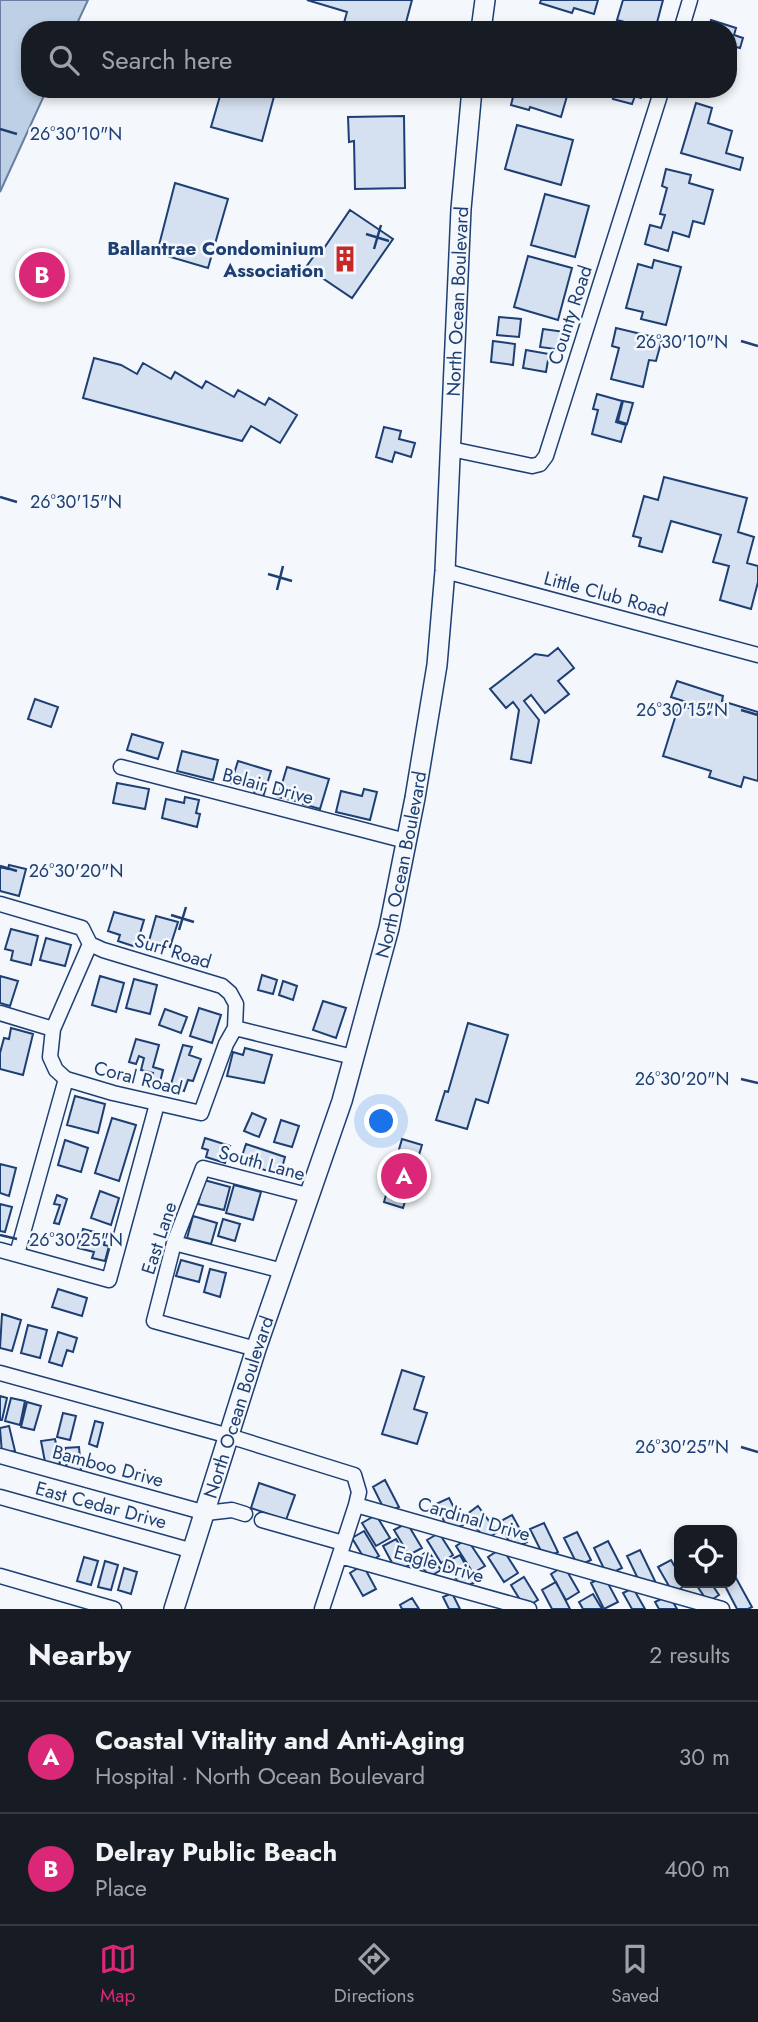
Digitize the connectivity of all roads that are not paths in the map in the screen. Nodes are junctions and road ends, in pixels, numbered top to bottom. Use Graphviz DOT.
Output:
graph roads {
  1 [pos="485,0"];
  2 [pos="690,0"];
  3 [pos="482,21"];
  4 [pos="684,21"];
  5 [pos="471,98"];
  6 [pos="659,98"];
  7 [pos="452,449"];
  8 [pos="445,571"];
  9 [pos="758,655"];
  10 [pos="121,767"];
  11 [pos="406,841"];
  12 [pos="0,904"];
  13 [pos="90,944"];
  14 [pos="0,1013"];
  15 [pos="235,1028"];
  16 [pos="53,1029"];
  17 [pos="353,1057"];
  18 [pos="66,1079"];
  19 [pos="157,1104"];
  20 [pos="203,1168"];
  21 [pos="311,1195"];
  22 [pos="174,1243"];
  23 [pos="0,1250"];
  24 [pos="17,1254"];
  25 [pos="283,1272"];
  26 [pos="256,1349"];
  27 [pos="0,1373"];
  28 [pos="237,1439"];
  29 [pos="0,1456"];
  30 [pos="0,1497"];
  31 [pos="356,1505"];
  32 [pos="206,1513"];
  33 [pos="244,1514"];
  34 [pos="262,1520"];
  35 [pos="342,1550"];
  36 [pos="192,1551"];
  37 [pos="0,1576"];
  38 [pos="61,1593"];
  39 [pos="325,1608"];
  40 [pos="56,1609"];
  41 [pos="114,1609"];
  42 [pos="174,1609"];
  43 [pos="528,1609"];
  44 [pos="722,1609"];
  1 -- 3 [label="main road"];
  2 -- 4 [label="street"];
  5 -- 7 [label="main road, North Ocean Boulevard"];
  6 -- 7 [label="street, County Road"];
  7 -- 8 [label="main road, North Ocean Boulevard"];
  8 -- 9 [label="street, Little Club Road"];
  8 -- 11 [label="main road, North Ocean Boulevard"];
  10 -- 11 [label="street, Belair Drive"];
  11 -- 17 [label="main road, North Ocean Boulevard"];
  12 -- 13 [label="street, Surf Road"];
  13 -- 15 [label="street, Surf Road"];
  13 -- 16 [label="street"];
  14 -- 16 [label="street"];
  15 -- 17 [label="street"];
  15 -- 19 [label="street, Coral Road"];
  16 -- 18 [label="street"];
  17 -- 21 [label="main road, North Ocean Boulevard"];
  18 -- 19 [label="street, Coral Road"];
  18 -- 24 [label="street"];
  19 -- 24 [label="street"];
  20 -- 21 [label="street, South Lane"];
  20 -- 22 [label="street, East Lane"];
  21 -- 25 [label="main road, North Ocean Boulevard"];
  22 -- 25 [label="street"];
  22 -- 26 [label="street, East Lane"];
  23 -- 24 [label="street"];
  25 -- 26 [label="main road, North Ocean Boulevard"];
  26 -- 28 [label="main road, North Ocean Boulevard"];
  27 -- 28 [label="street"];
  28 -- 31 [label="street"];
  28 -- 32 [label="main road, North Ocean Boulevard"];
  29 -- 32 [label="street, Bamboo Drive"];
  30 -- 36 [label="street, East Cedar Drive"];
  31 -- 35 [label="street"];
  31 -- 44 [label="street, Cardinal Drive"];
  32 -- 33 [label="street, Bamboo Drive"];
  32 -- 36 [label="main road, North Ocean Boulevard"];
  34 -- 35 [label="street, Eagle Drive"];
  35 -- 39 [label="street"];
  35 -- 43 [label="street, Eagle Drive"];
  36 -- 42 [label="main road, North Ocean Boulevard"];
  37 -- 38 [label="street"];
  38 -- 40 [label="street"];
  38 -- 41 [label="street"];
}
